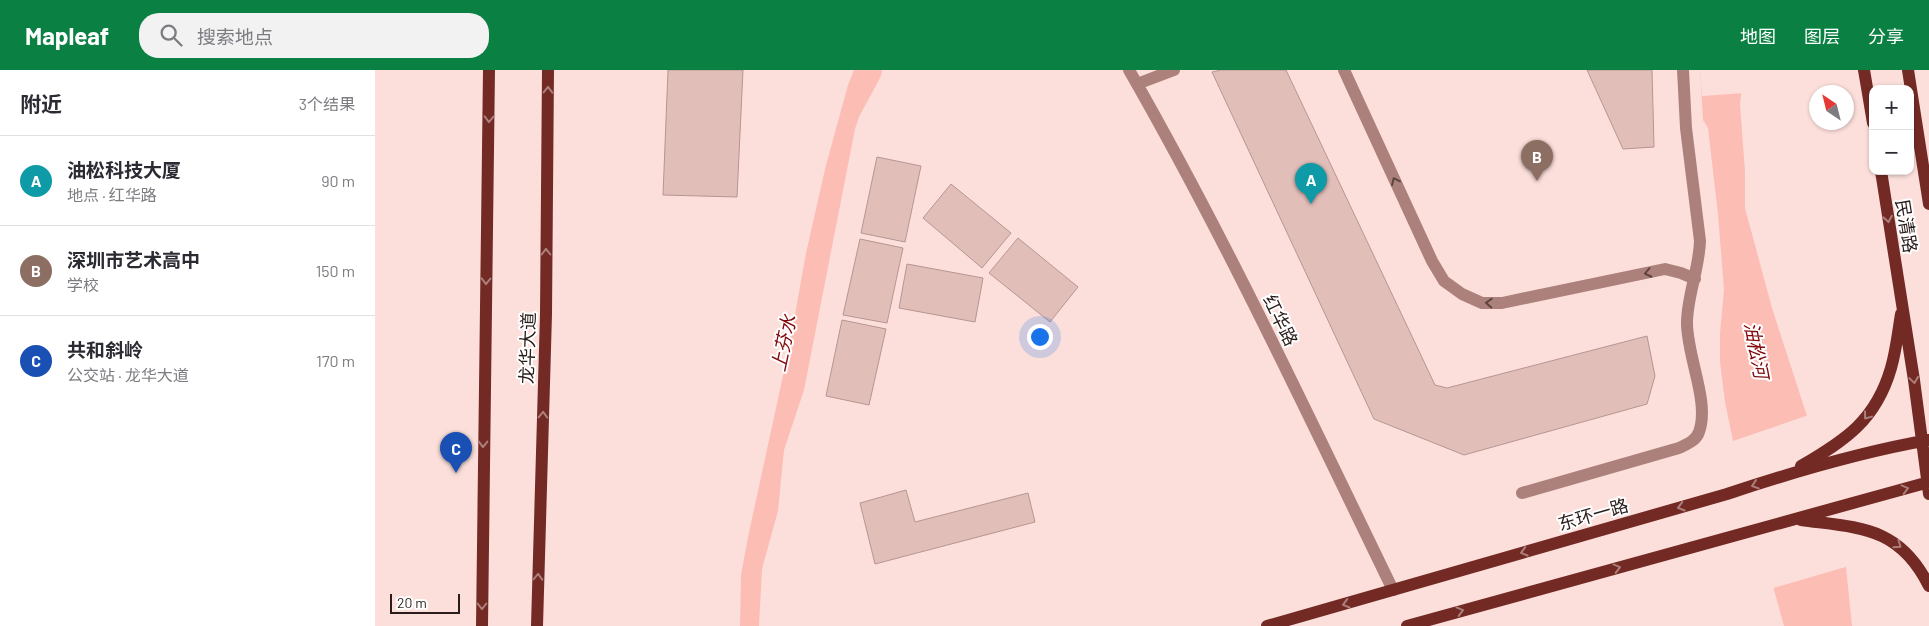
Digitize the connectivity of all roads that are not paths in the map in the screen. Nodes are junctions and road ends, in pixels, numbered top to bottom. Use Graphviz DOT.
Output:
graph roads {
  1 [pos="489,70"];
  2 [pos="548,70"];
  3 [pos="1129,70"];
  4 [pos="1174,70"];
  5 [pos="1344,70"];
  6 [pos="1683,70"];
  7 [pos="1864,70"];
  8 [pos="1908,70"];
  9 [pos="1137,84"];
  10 [pos="1869,99"];
  11 [pos="1882,175"];
  12 [pos="1929,204"];
  13 [pos="1695,279"];
  14 [pos="1902,305"];
  15 [pos="1925,440"];
  16 [pos="1787,474"];
  17 [pos="1929,486"];
  18 [pos="1522,493"];
  19 [pos="1794,519"];
  20 [pos="1929,586"];
  21 [pos="1393,590"];
  22 [pos="1411,625"];
  23 [pos="482,626"];
  24 [pos="537,626"];
  25 [pos="1267,626"];
  1 -- 23 [label="main road, one-way"];
  24 -- 2 [label="main road, 龙华大道, one-way"];
  3 -- 9 [label="street, 红华路"];
  4 -- 9 [label="street"];
  13 -- 5 [label="street, one-way"];
  6 -- 13 [label="street"];
  7 -- 10 [label="main road"];
  8 -- 12 [label="main road, 民清路"];
  9 -- 21 [label="street, 红华路"];
  11 -- 14 [label="main road, 民清路, one-way"];
  13 -- 18 [label="street"];
  14 -- 15 [label="main road, 民清路, one-way"];
  14 -- 16 [label="main road, one-way"];
  15 -- 16 [label="main road, 东环一路"];
  15 -- 17 [label="main road, 民清路"];
  16 -- 21 [label="main road, 东环一路, one-way"];
  19 -- 17 [label="main road, one-way"];
  19 -- 20 [label="main road, one-way"];
  22 -- 19 [label="main road, one-way"];
  21 -- 25 [label="main road, 东环一路, one-way"];
}
